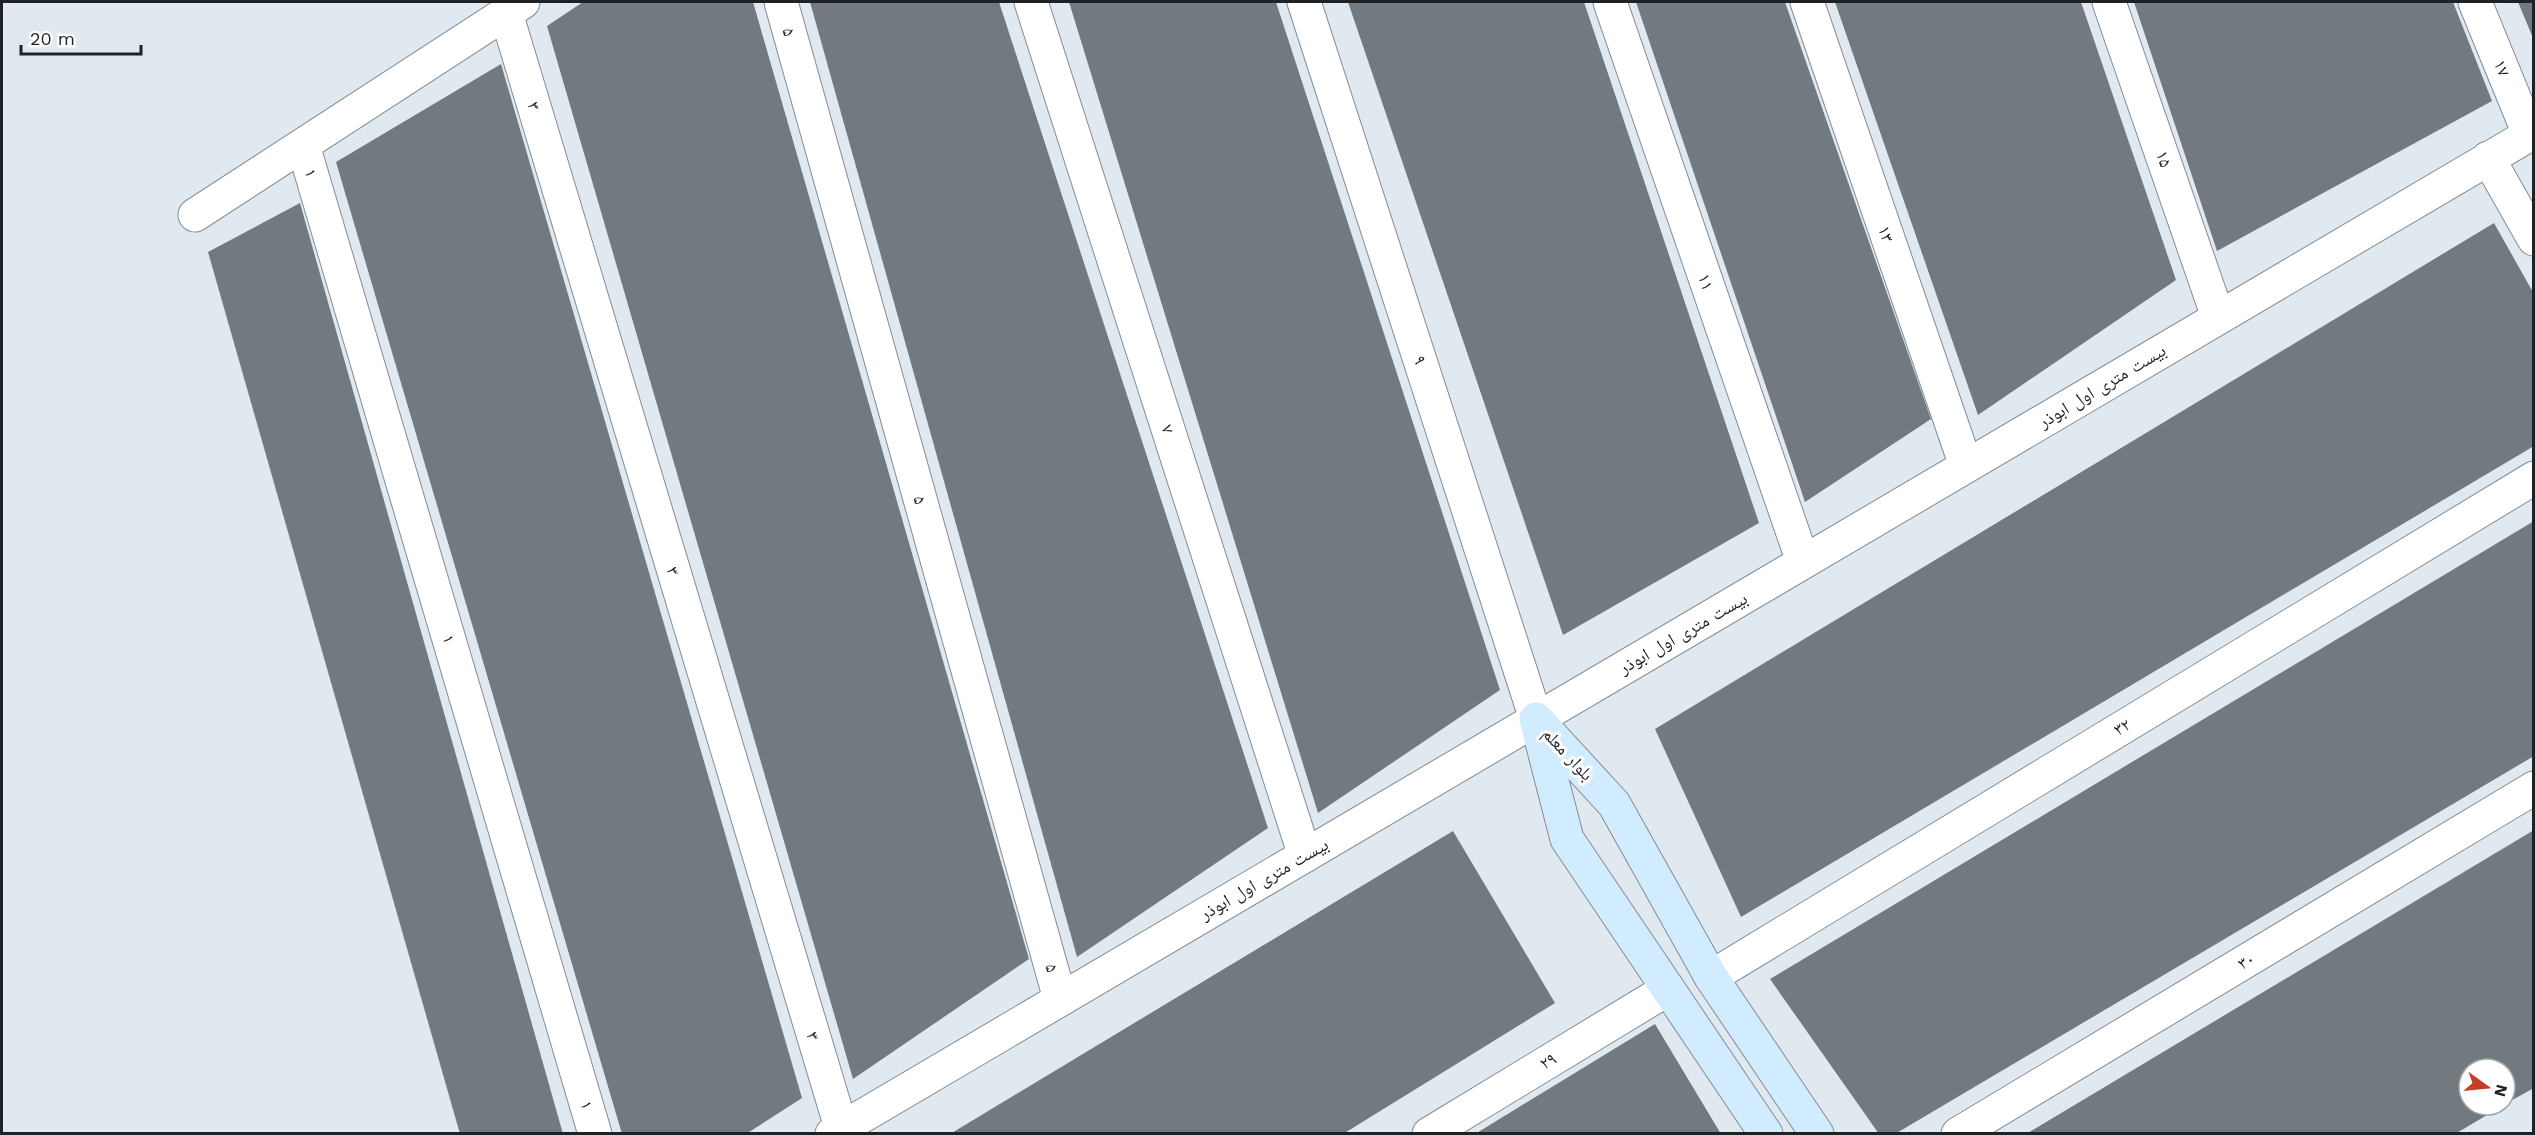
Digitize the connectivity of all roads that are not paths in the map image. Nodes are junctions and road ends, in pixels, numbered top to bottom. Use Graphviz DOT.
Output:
graph roads {
  1 [pos="780,2"];
  2 [pos="1031,2"];
  3 [pos="1304,2"];
  4 [pos="1610,2"];
  5 [pos="1806,2"];
  6 [pos="2109,2"];
  7 [pos="2475,2"];
  8 [pos="515,8"];
  9 [pos="2531,133"];
  10 [pos="303,145"];
  11 [pos="2488,159"];
  12 [pos="195,215"];
  13 [pos="2534,239"];
  14 [pos="2218,318"];
  15 [pos="1966,466"];
  16 [pos="2534,478"];
  17 [pos="1803,562"];
  18 [pos="1536,719"];
  19 [pos="2534,788"];
  20 [pos="1305,856"];
  21 [pos="1711,977"];
  22 [pos="1668,989"];
  23 [pos="1060,999"];
  24 [pos="839,1132"];
  25 [pos="595,1134"];
  26 [pos="1428,1134"];
  27 [pos="1766,1134"];
  28 [pos="1817,1134"];
  29 [pos="1958,1134"];
  1 -- 23 [label="street, ۵"];
  2 -- 20 [label="street, ۷"];
  3 -- 18 [label="street, ۹"];
  4 -- 17 [label="street, ۱۱"];
  5 -- 15 [label="street, ۱۳"];
  6 -- 14 [label="street, ۱۵"];
  7 -- 9 [label="street, ۱۷"];
  8 -- 10 [label="street"];
  8 -- 24 [label="street, ۳"];
  9 -- 11 [label="street, بیست متری اول ابوذر"];
  10 -- 12 [label="street"];
  10 -- 25 [label="street, ۱"];
  11 -- 13 [label="street"];
  11 -- 14 [label="street, بیست متری اول ابوذر"];
  14 -- 15 [label="street, بیست متری اول ابوذر"];
  15 -- 17 [label="street, بیست متری اول ابوذر"];
  16 -- 21 [label="street, ۳۲"];
  17 -- 18 [label="street, بیست متری اول ابوذر"];
  18 -- 20 [label="street, بیست متری اول ابوذر"];
  18 -- 21 [label="street, بلوار معلم"];
  18 -- 22 [label="street, بلوار معلم"];
  19 -- 29 [label="street, ۳۰"];
  20 -- 23 [label="street, بیست متری اول ابوذر"];
  21 -- 28 [label="street, بلوار معلم"];
  22 -- 26 [label="street, ۲۹"];
  22 -- 27 [label="street, بلوار معلم"];
  23 -- 24 [label="street, بیست متری اول ابوذر"];
}
